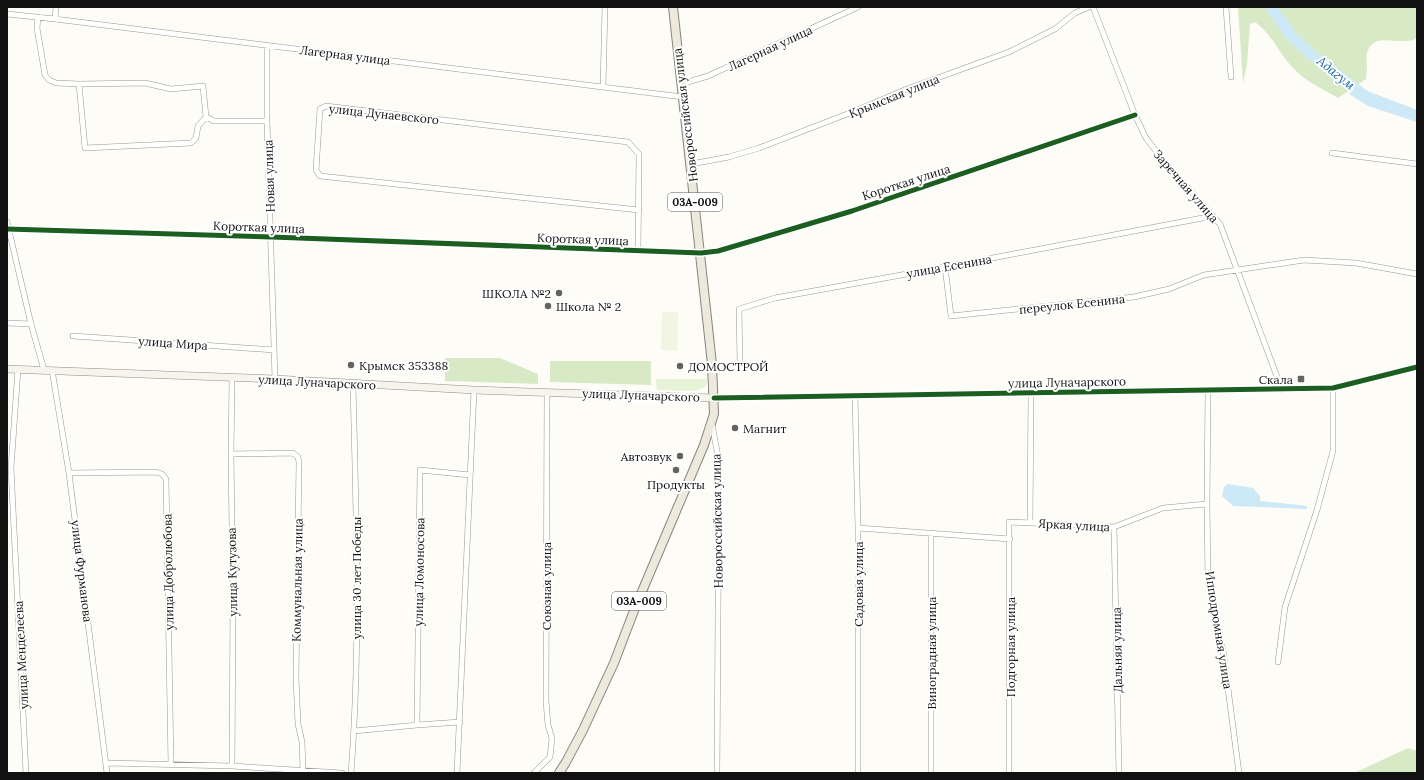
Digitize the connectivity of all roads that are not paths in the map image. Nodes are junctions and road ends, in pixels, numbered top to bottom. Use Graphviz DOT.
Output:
graph roads {
  1 [pos="56,7"];
  2 [pos="605,7"];
  3 [pos="673,7"];
  4 [pos="858,7"];
  5 [pos="1089,7"];
  6 [pos="1092,7"];
  7 [pos="1226,7"];
  8 [pos="7,14"];
  9 [pos="38,17"];
  10 [pos="55,18"];
  11 [pos="267,45"];
  12 [pos="1231,77"];
  13 [pos="79,84"];
  14 [pos="681,84"];
  15 [pos="603,88"];
  16 [pos="682,97"];
  17 [pos="1135,115"];
  18 [pos="206,118"];
  19 [pos="267,121"];
  20 [pos="1332,152"];
  21 [pos="691,164"];
  22 [pos="1417,164"];
  23 [pos="639,210"];
  24 [pos="1213,216"];
  25 [pos="7,222"];
  26 [pos="8,229"];
  27 [pos="272,237"];
  28 [pos="638,251"];
  29 [pos="701,253"];
  30 [pos="945,267"];
  31 [pos="1238,270"];
  32 [pos="1417,274"];
  33 [pos="7,324"];
  34 [pos="31,324"];
  35 [pos="73,336"];
  36 [pos="274,350"];
  37 [pos="740,363"];
  38 [pos="1417,367"];
  39 [pos="7,369"];
  40 [pos="18,370"];
  41 [pos="44,370"];
  42 [pos="52,370"];
  43 [pos="232,378"];
  44 [pos="275,379"];
  45 [pos="354,383"];
  46 [pos="1332,388"];
  47 [pos="474,390"];
  48 [pos="1282,390"];
  49 [pos="1208,391"];
  50 [pos="547,392"];
  51 [pos="1032,392"];
  52 [pos="856,396"];
  53 [pos="714,398"];
  54 [pos="712,425"];
  55 [pos="231,454"];
  56 [pos="9,468"];
  57 [pos="70,473"];
  58 [pos="470,475"];
  59 [pos="1207,504"];
  60 [pos="1009,522"];
  61 [pos="1030,523"];
  62 [pos="1114,527"];
  63 [pos="858,528"];
  64 [pos="931,534"];
  65 [pos="1010,539"];
  66 [pos="1278,662"];
  67 [pos="460,722"];
  68 [pos="417,724"];
  69 [pos="354,731"];
  70 [pos="106,763"];
  71 [pos="171,764"];
  72 [pos="232,766"];
  73 [pos="303,770"];
  74 [pos="26,773"];
  75 [pos="107,773"];
  76 [pos="342,773"];
  77 [pos="351,773"];
  78 [pos="457,773"];
  79 [pos="534,773"];
  80 [pos="559,773"];
  81 [pos="717,773"];
  82 [pos="858,773"];
  83 [pos="931,773"];
  84 [pos="1009,773"];
  85 [pos="1119,773"];
  86 [pos="1239,773"];
  1 -- 10 [label="street"];
  2 -- 15 [label="street"];
  3 -- 14 [label="main road, Новороссийская улица / 03А-009"];
  4 -- 14 [label="street, Лагерная улица"];
  5 -- 21 [label="street, Крымская улица"];
  6 -- 17 [label="street, Заречная улица"];
  7 -- 12 [label="street"];
  8 -- 9 [label="street, Лагерная улица"];
  9 -- 10 [label="street, Лагерная улица"];
  9 -- 13 [label="street"];
  10 -- 11 [label="street, Лагерная улица"];
  11 -- 15 [label="street, Лагерная улица"];
  11 -- 19 [label="street, Новая улица"];
  13 -- 18 [label="street"];
  13 -- 18 [label="street"];
  14 -- 16 [label="main road, Новороссийская улица / 03А-009"];
  15 -- 16 [label="street, Лагерная улица"];
  16 -- 21 [label="main road, Новороссийская улица / 03А-009"];
  17 -- 24 [label="street, Заречная улица"];
  17 -- 29 [label="street, Короткая улица"];
  18 -- 19 [label="street"];
  19 -- 27 [label="street, Новая улица"];
  20 -- 22 [label="street"];
  21 -- 29 [label="main road, Новороссийская улица / 03А-009"];
  23 -- 23 [label="street, улица Дунаевского"];
  23 -- 28 [label="street"];
  24 -- 30 [label="street, улица Есенина"];
  24 -- 31 [label="street, Заречная улица"];
  25 -- 26 [label="street"];
  26 -- 27 [label="street, Короткая улица"];
  26 -- 34 [label="street"];
  27 -- 28 [label="street, Короткая улица"];
  27 -- 36 [label="street, Новая улица"];
  28 -- 29 [label="street, Короткая улица"];
  29 -- 53 [label="main road, Новороссийская улица / 03А-009"];
  30 -- 31 [label="street, переулок Есенина"];
  30 -- 37 [label="street, улица Есенина"];
  31 -- 32 [label="street"];
  31 -- 48 [label="street, Заречная улица"];
  33 -- 34 [label="street"];
  34 -- 41 [label="street"];
  35 -- 36 [label="street, улица Мира"];
  36 -- 44 [label="street, Новая улица"];
  38 -- 46 [label="street, улица Луначарского"];
  39 -- 40 [label="main road, улица Луначарского"];
  40 -- 41 [label="main road, улица Луначарского"];
  40 -- 56 [label="street, улица Менделеева"];
  41 -- 42 [label="main road, улица Луначарского"];
  42 -- 43 [label="main road, улица Луначарского"];
  42 -- 57 [label="street, улица Фурманова"];
  43 -- 44 [label="main road, улица Луначарского"];
  43 -- 55 [label="street, улица Кутузова"];
  44 -- 45 [label="main road, улица Луначарского"];
  45 -- 47 [label="main road, улица Луначарского"];
  45 -- 69 [label="street, улица 30 лет Победы"];
  46 -- 48 [label="street, улица Луначарского"];
  46 -- 66 [label="street"];
  47 -- 50 [label="main road, улица Луначарского"];
  47 -- 58 [label="street"];
  48 -- 49 [label="street, улица Луначарского"];
  49 -- 51 [label="street, улица Луначарского"];
  49 -- 59 [label="street, Ипподромная улица"];
  50 -- 53 [label="main road, улица Луначарского"];
  50 -- 79 [label="street, Союзная улица"];
  51 -- 52 [label="street, улица Луначарского"];
  51 -- 61 [label="street"];
  52 -- 53 [label="street, улица Луначарского"];
  52 -- 63 [label="street, Садовая улица"];
  53 -- 54 [label="main road, Новороссийская улица / 03А-009"];
  54 -- 80 [label="main road, 03А-009"];
  54 -- 81 [label="street, Новороссийская улица"];
  55 -- 72 [label="street, улица Кутузова"];
  55 -- 73 [label="street, Коммунальная улица"];
  56 -- 74 [label="street, улица Менделеева"];
  57 -- 70 [label="street, улица Фурманова"];
  57 -- 71 [label="street, улица Добролюбова"];
  58 -- 67 [label="street"];
  58 -- 68 [label="street, улица Ломоносова"];
  59 -- 62 [label="street, Яркая улица"];
  59 -- 86 [label="street, Ипподромная улица"];
  60 -- 61 [label="street, Яркая улица"];
  60 -- 65 [label="street, Подгорная улица"];
  61 -- 62 [label="street, Яркая улица"];
  62 -- 85 [label="street, Дальняя улица"];
  63 -- 64 [label="street"];
  63 -- 82 [label="street, Садовая улица"];
  64 -- 65 [label="street"];
  64 -- 83 [label="street, Виноградная улица"];
  65 -- 84 [label="street, Подгорная улица"];
  67 -- 68 [label="street"];
  67 -- 78 [label="street"];
  68 -- 69 [label="street"];
  69 -- 77 [label="street, улица 30 лет Победы"];
  70 -- 71 [label="street"];
  70 -- 75 [label="street, улица Фурманова"];
  71 -- 72 [label="street"];
  72 -- 73 [label="street"];
  73 -- 76 [label="street"];
}
